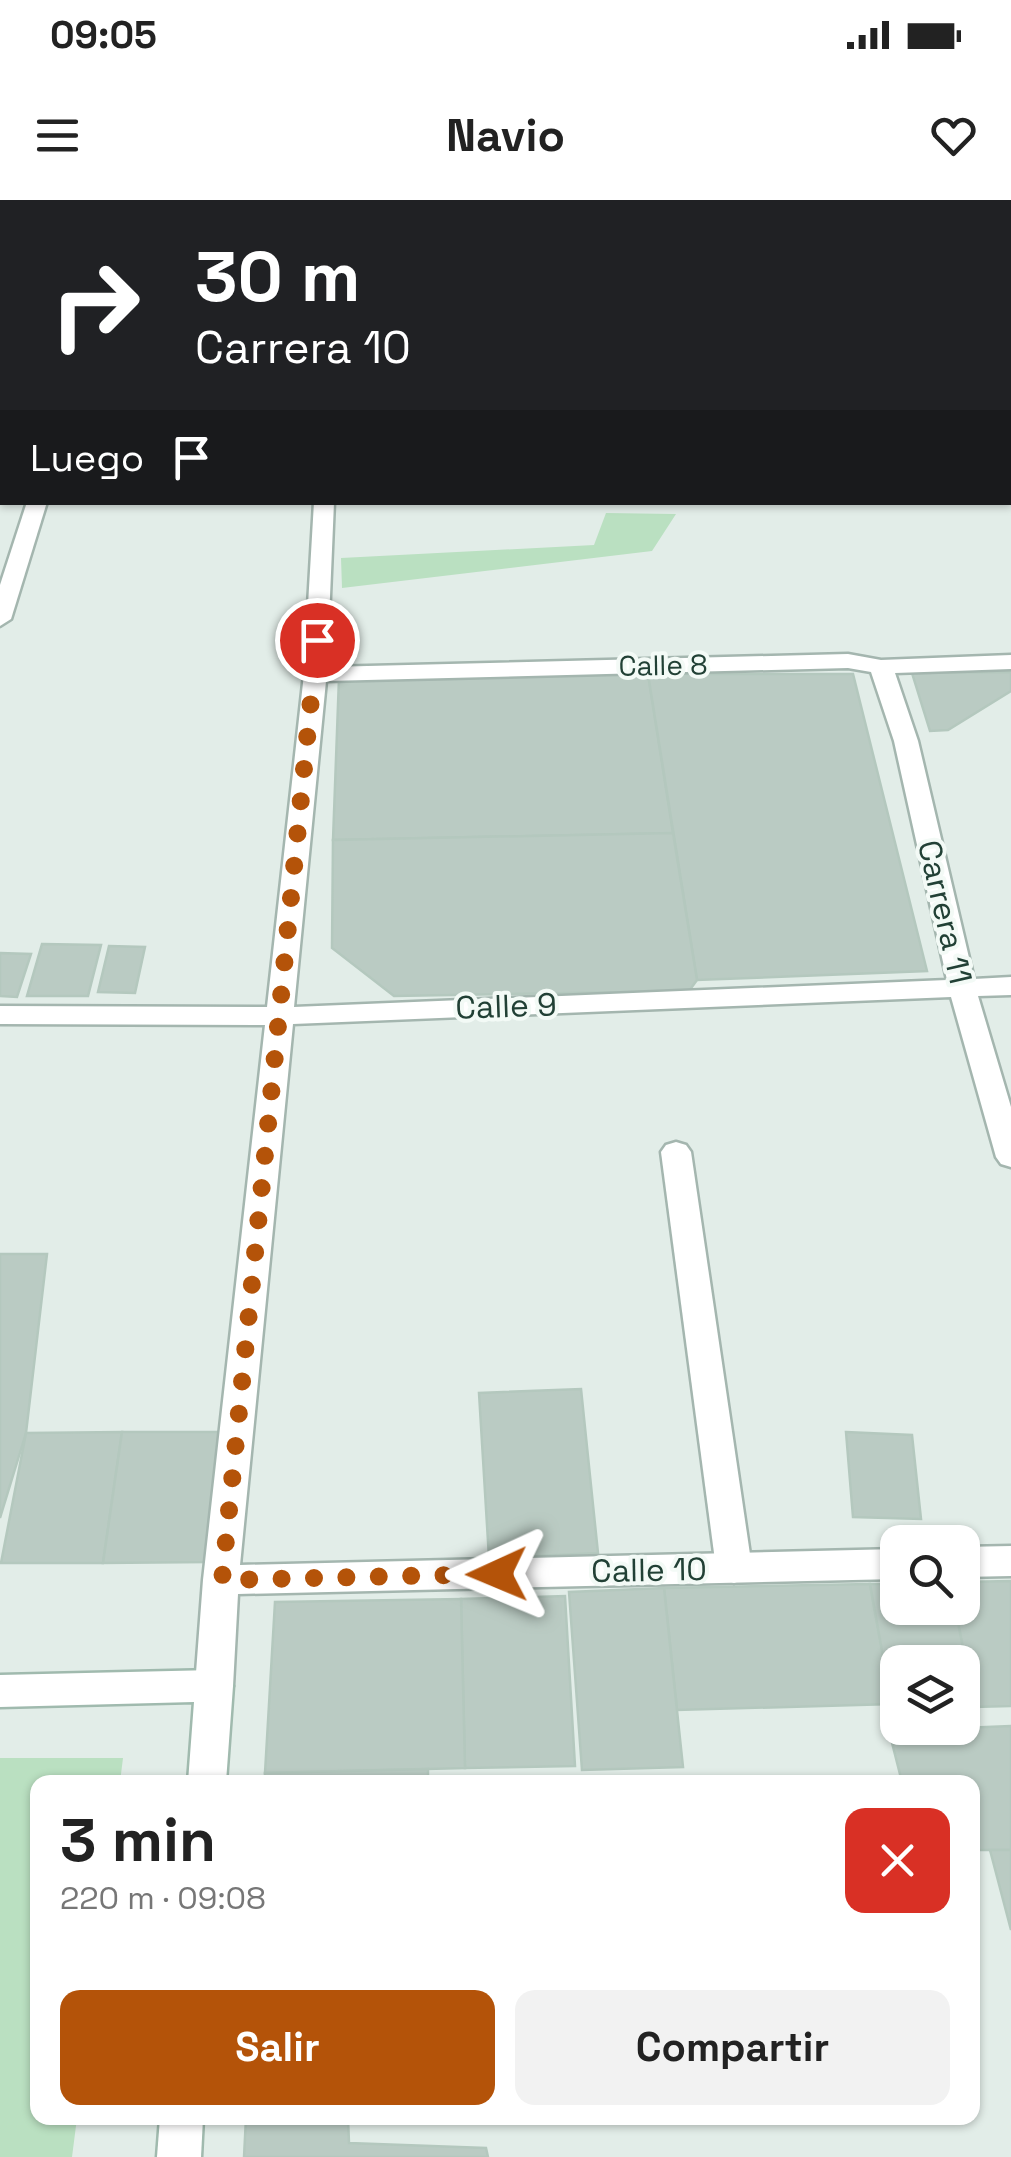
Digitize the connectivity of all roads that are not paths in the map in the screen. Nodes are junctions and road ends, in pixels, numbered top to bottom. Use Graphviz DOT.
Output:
graph roads {
  1 [pos="36,505"];
  2 [pos="324,505"];
  3 [pos="0,618"];
  4 [pos="1011,662"];
  5 [pos="880,667"];
  6 [pos="315,674"];
  7 [pos="1011,986"];
  8 [pos="962,987"];
  9 [pos="0,1015"];
  10 [pos="281,1016"];
  11 [pos="676,1152"];
  12 [pos="1011,1158"];
  13 [pos="1011,1561"];
  14 [pos="980,1562"];
  15 [pos="880,1564"];
  16 [pos="734,1568"];
  17 [pos="222,1580"];
  18 [pos="214,1686"];
  19 [pos="0,1691"];
  20 [pos="208,1775"];
  21 [pos="181,2125"];
  22 [pos="179,2157"];
  1 -- 3 [label="street"];
  2 -- 6 [label="street"];
  4 -- 5 [label="street, Calle 8"];
  5 -- 6 [label="street, Calle 8"];
  5 -- 8 [label="street, Carrera 11"];
  6 -- 10 [label="street"];
  7 -- 8 [label="street, Calle 9"];
  8 -- 10 [label="street, Calle 9"];
  8 -- 12 [label="street, Carrera 11"];
  9 -- 10 [label="street, Calle 9"];
  10 -- 17 [label="street"];
  11 -- 16 [label="street"];
  13 -- 14 [label="street"];
  15 -- 16 [label="street, Calle 10"];
  16 -- 17 [label="street, Calle 10"];
  17 -- 18 [label="street"];
  18 -- 19 [label="street"];
  18 -- 20 [label="street"];
  21 -- 22 [label="street"];
}
